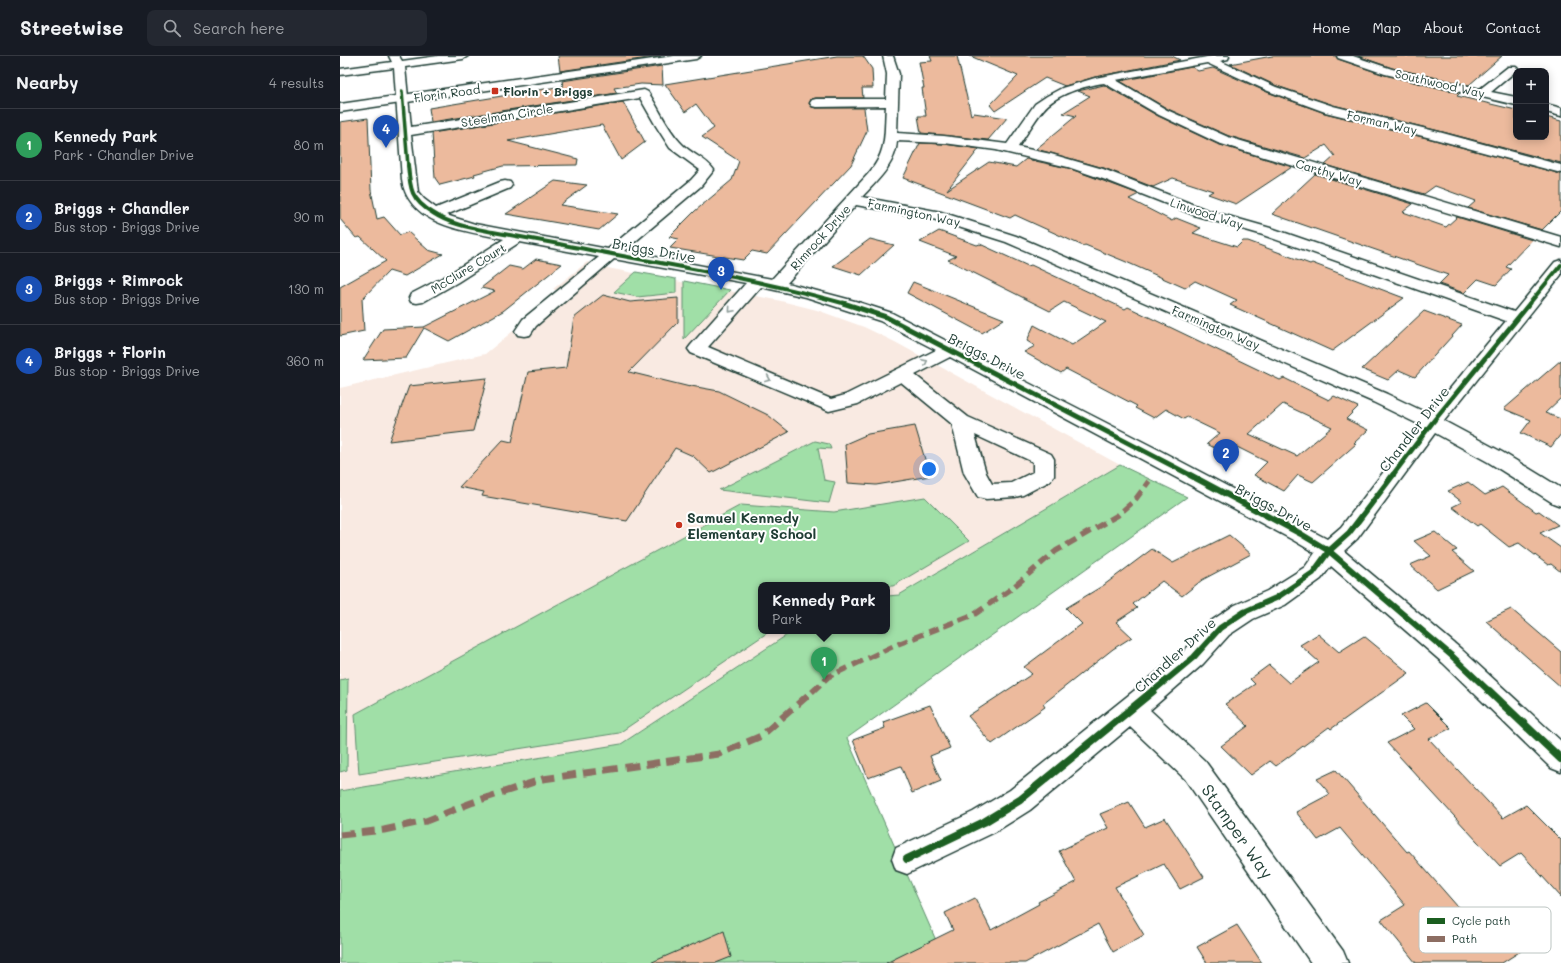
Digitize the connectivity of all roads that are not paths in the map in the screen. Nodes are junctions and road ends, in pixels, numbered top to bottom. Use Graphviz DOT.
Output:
graph roads {
  1 [pos="463,56"];
  2 [pos="643,56"];
  3 [pos="696,56"];
  4 [pos="888,56"];
  5 [pos="1227,56"];
  6 [pos="1342,56"];
  7 [pos="396,60"];
  8 [pos="1209,60"];
  9 [pos="1512,70"];
  10 [pos="340,72"];
  11 [pos="1106,79"];
  12 [pos="1484,93"];
  13 [pos="402,95"];
  14 [pos="340,100"];
  15 [pos="1513,100"];
  16 [pos="892,102"];
  17 [pos="816,103"];
  18 [pos="340,108"];
  19 [pos="1549,109"];
  20 [pos="1561,112"];
  21 [pos="404,132"];
  22 [pos="891,136"];
  23 [pos="1011,148"];
  24 [pos="1561,169"];
  25 [pos="505,185"];
  26 [pos="853,200"];
  27 [pos="435,214"];
  28 [pos="518,237"];
  29 [pos="1561,242"];
  30 [pos="611,254"];
  31 [pos="1561,265"];
  32 [pos="758,280"];
  33 [pos="777,284"];
  34 [pos="417,298"];
  35 [pos="1517,319"];
  36 [pos="524,331"];
  37 [pos="950,350"];
  38 [pos="903,374"];
  39 [pos="961,421"];
  40 [pos="1432,423"];
  41 [pos="1561,498"];
  42 [pos="1329,552"];
  43 [pos="1131,710"];
  44 [pos="1561,759"];
  45 [pos="907,859"];
  46 [pos="1331,963"];
  1 -- 7 [label="street"];
  2 -- 13 [label="street, Florin Road"];
  3 -- 13 [label="street, Florin Road"];
  4 -- 16 [label="street, Rimrock Drive"];
  5 -- 8 [label="street"];
  6 -- 12 [label="street, Southwood Way"];
  7 -- 10 [label="street"];
  7 -- 13 [label="street, Briggs Drive"];
  8 -- 11 [label="street"];
  8 -- 24 [label="street, Forman Way"];
  9 -- 12 [label="street"];
  11 -- 23 [label="street"];
  11 -- 29 [label="street, Carthy Way"];
  12 -- 15 [label="street, Southwood Way"];
  13 -- 14 [label="street, Florin Road"];
  13 -- 18 [label="street, Florin Road"];
  13 -- 21 [label="street, Briggs Drive"];
  16 -- 17 [label="street"];
  16 -- 22 [label="street, Rimrock Drive"];
  19 -- 20 [label="street"];
  21 -- 27 [label="street, Briggs Drive"];
  21 -- 30 [label="street, Steelman Circle"];
  22 -- 23 [label="street, Linwood Way"];
  22 -- 26 [label="street, Rimrock Drive"];
  23 -- 35 [label="street, Linwood Way"];
  25 -- 27 [label="street"];
  26 -- 33 [label="street, Rimrock Drive"];
  26 -- 40 [label="street, Farmington Way"];
  27 -- 28 [label="street, Briggs Drive"];
  28 -- 30 [label="street, Briggs Drive"];
  28 -- 34 [label="street, McClure Court"];
  30 -- 32 [label="street, Briggs Drive"];
  30 -- 36 [label="street"];
  31 -- 35 [label="street, Chandler Drive"];
  32 -- 33 [label="street, Briggs Drive"];
  32 -- 38 [label="street, one-way"];
  33 -- 37 [label="street, Briggs Drive"];
  35 -- 40 [label="street, Chandler Drive"];
  38 -- 37 [label="street, one-way"];
  37 -- 42 [label="street, Briggs Drive"];
  38 -- 39 [label="street"];
  40 -- 41 [label="street, Farmington Way"];
  40 -- 42 [label="street, Chandler Drive"];
  42 -- 43 [label="street, Chandler Drive"];
  42 -- 44 [label="street, Briggs Drive"];
  43 -- 45 [label="street, Chandler Drive"];
  43 -- 46 [label="street, Stamper Way"];
}
